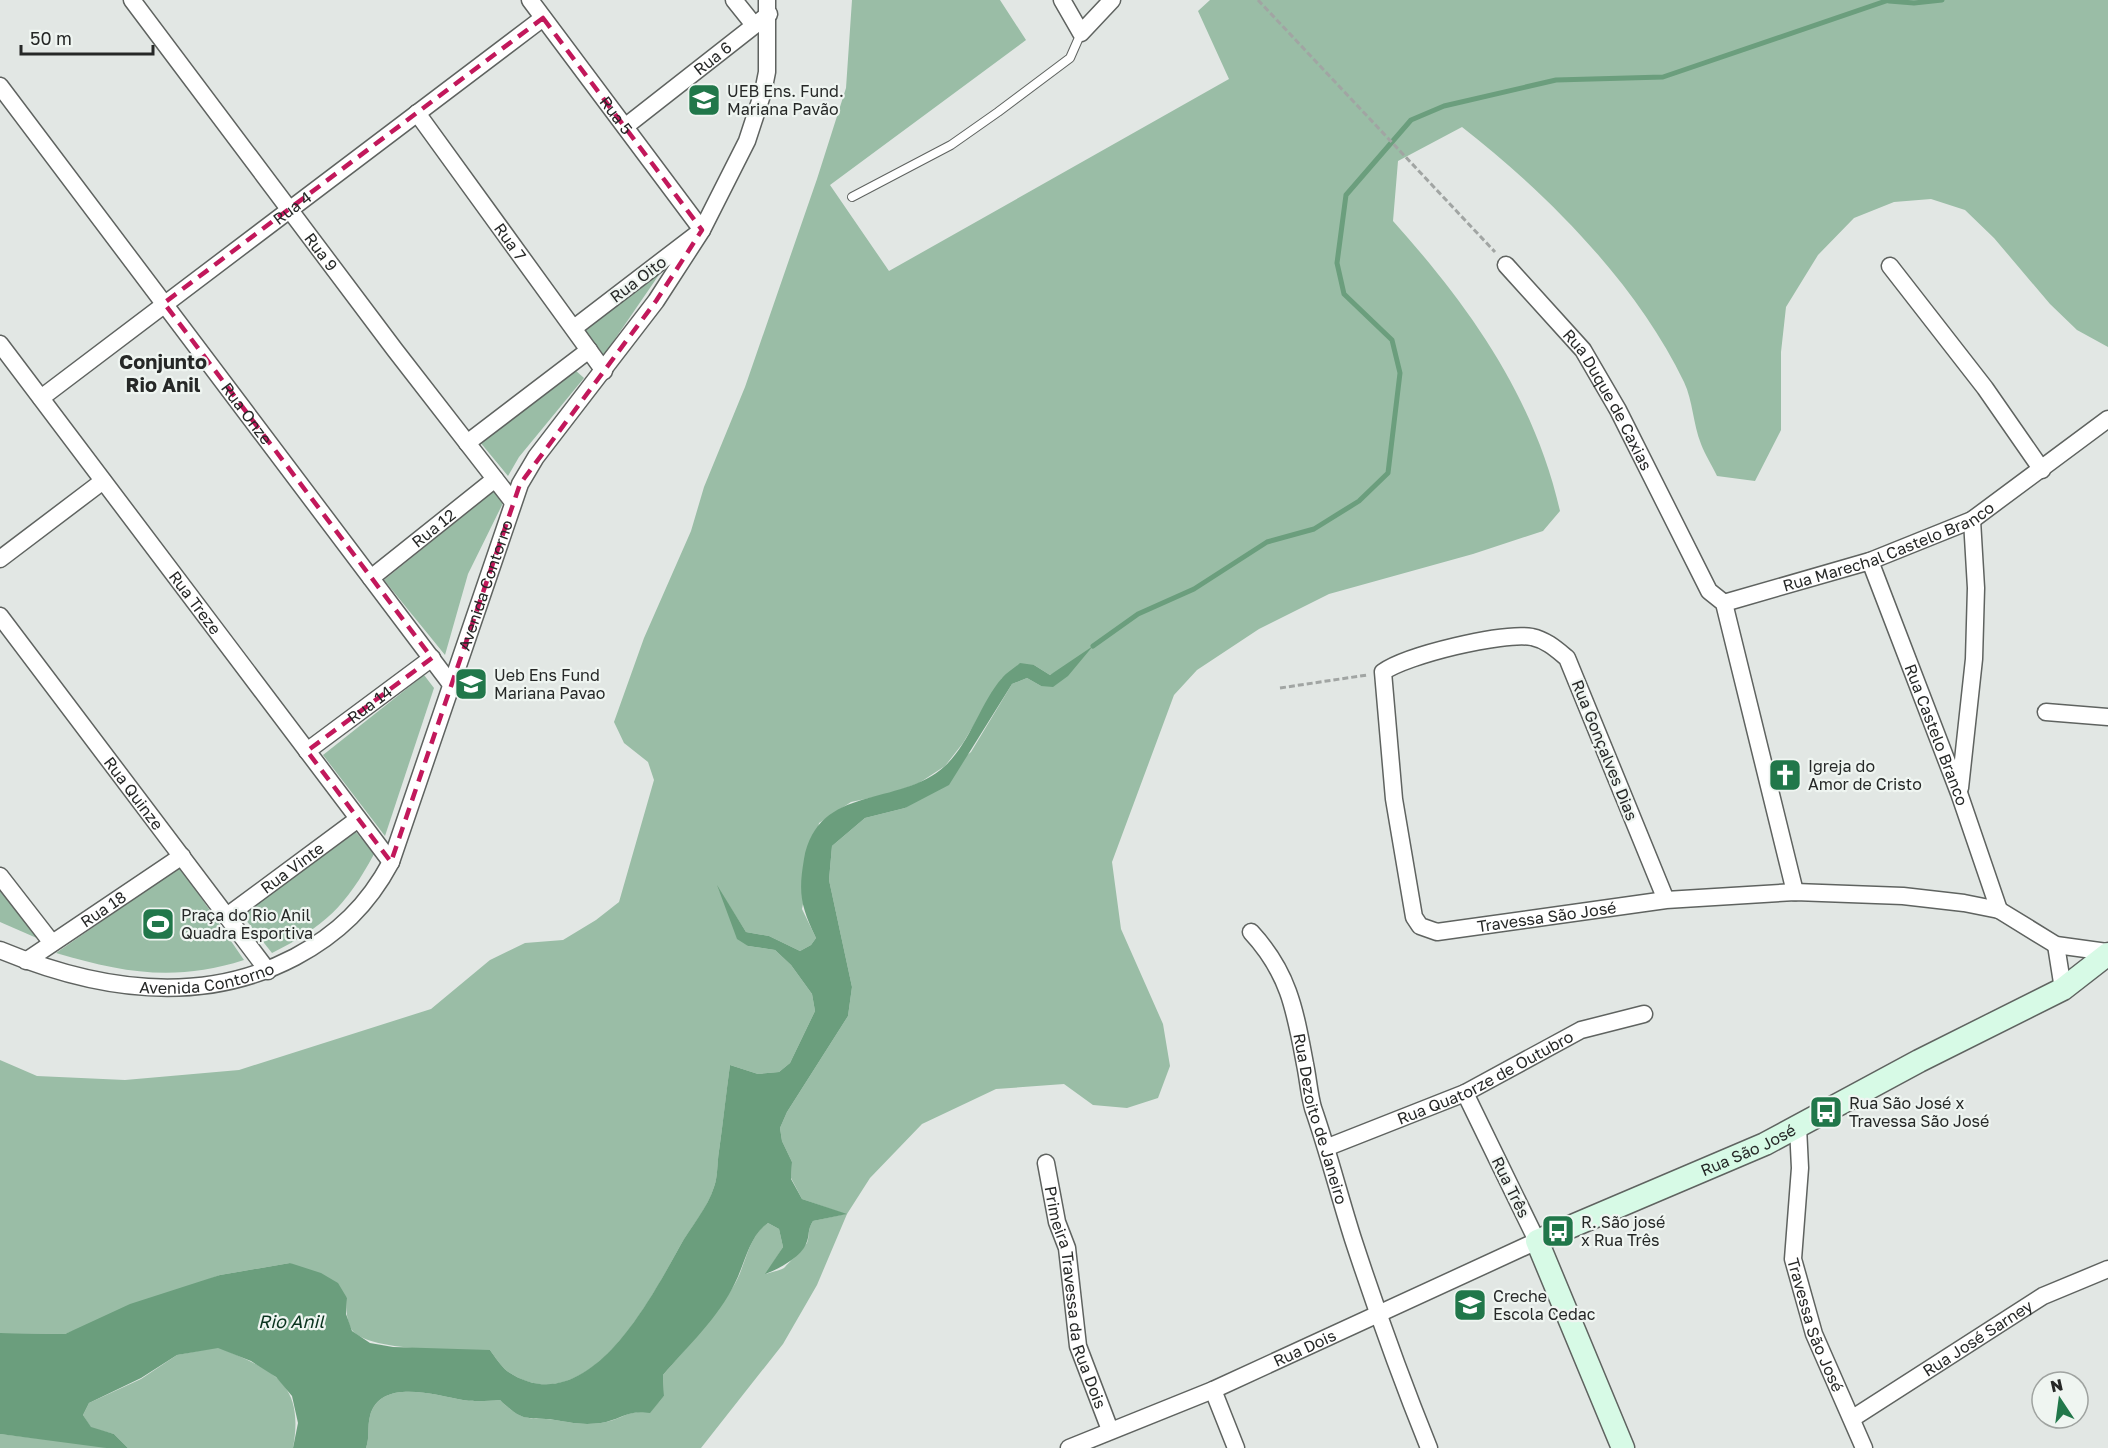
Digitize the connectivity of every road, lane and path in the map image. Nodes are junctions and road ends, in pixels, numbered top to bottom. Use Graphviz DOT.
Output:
graph roads {
  1 [pos="132,0"];
  2 [pos="530,0"];
  3 [pos="734,0"];
  4 [pos="1062,0"];
  5 [pos="1112,0"];
  6 [pos="1258,0"];
  7 [pos="768,7"];
  8 [pos="543,18"];
  9 [pos="754,25"];
  10 [pos="1081,33"];
  11 [pos="0,86"];
  12 [pos="417,113"];
  13 [pos="626,126"];
  14 [pos="852,197"];
  15 [pos="290,210"];
  16 [pos="702,230"];
  17 [pos="1506,265"];
  18 [pos="1890,266"];
  19 [pos="164,303"];
  20 [pos="574,328"];
  21 [pos="0,344"];
  22 [pos="589,350"];
  23 [pos="604,371"];
  24 [pos="41,398"];
  25 [pos="2108,419"];
  26 [pos="467,443"];
  27 [pos="2042,470"];
  28 [pos="495,478"];
  29 [pos="103,481"];
  30 [pos="513,502"];
  31 [pos="1972,520"];
  32 [pos="0,559"];
  33 [pos="1870,561"];
  34 [pos="371,578"];
  35 [pos="1724,603"];
  36 [pos="0,616"];
  37 [pos="432,658"];
  38 [pos="1383,672"];
  39 [pos="450,682"];
  40 [pos="1280,688"];
  41 [pos="2046,712"];
  42 [pos="2108,717"];
  43 [pos="307,751"];
  44 [pos="1959,793"];
  45 [pos="358,819"];
  46 [pos="182,856"];
  47 [pos="391,862"];
  48 [pos="0,876"];
  49 [pos="1795,892"];
  50 [pos="1666,900"];
  51 [pos="1999,910"];
  52 [pos="227,916"];
  53 [pos="1251,932"];
  54 [pos="52,943"];
  55 [pos="2055,945"];
  56 [pos="0,950"];
  57 [pos="2108,953"];
  58 [pos="26,961"];
  59 [pos="268,971"];
  60 [pos="2063,989"];
  61 [pos="1644,1014"];
  62 [pos="1465,1093"];
  63 [pos="1798,1126"];
  64 [pos="1328,1147"];
  65 [pos="1046,1163"];
  66 [pos="1537,1241"];
  67 [pos="2108,1269"];
  68 [pos="1378,1314"];
  69 [pos="1213,1390"];
  70 [pos="1853,1418"];
  71 [pos="1110,1430"];
  72 [pos="1069,1448"];
  73 [pos="1236,1448"];
  74 [pos="1429,1448"];
  75 [pos="1623,1448"];
  76 [pos="1864,1448"];
  1 -- 15 [label="street, Rua 9"];
  2 -- 8 [label="street, Rua 5"];
  3 -- 9 [label="street"];
  4 -- 10 [label="street"];
  5 -- 10 [label="street"];
  6 -- 17 [label="path"];
  7 -- 9 [label="street, Rua 6"];
  7 -- 16 [label="street, Avenida Contorno"];
  8 -- 12 [label="street, Rua 4"];
  8 -- 13 [label="street, Rua 5"];
  9 -- 13 [label="street, Rua 6"];
  10 -- 14 [label="lane"];
  11 -- 19 [label="street, Rua Onze"];
  12 -- 15 [label="street, Rua 4"];
  12 -- 20 [label="street, Rua 7"];
  13 -- 16 [label="street, Rua 5"];
  15 -- 19 [label="street, Rua 4"];
  15 -- 26 [label="street, Rua 9"];
  16 -- 20 [label="street, Rua Oito"];
  16 -- 23 [label="street, Avenida Contorno"];
  17 -- 35 [label="street, Rua Duque de Caxias"];
  18 -- 27 [label="street"];
  19 -- 24 [label="street, Rua 4"];
  19 -- 34 [label="street, Rua Onze"];
  20 -- 22 [label="street, Rua 7"];
  21 -- 24 [label="street, Rua Treze"];
  22 -- 23 [label="street, Rua 7"];
  22 -- 26 [label="street"];
  23 -- 30 [label="street, Avenida Contorno"];
  24 -- 29 [label="street, Rua Treze"];
  25 -- 27 [label="street, Rua Marechal Castelo Branco"];
  26 -- 28 [label="street, Rua 9"];
  27 -- 31 [label="street, Rua Marechal Castelo Branco"];
  28 -- 30 [label="street, Rua 9"];
  28 -- 34 [label="street, Rua 12"];
  29 -- 32 [label="street"];
  29 -- 43 [label="street, Rua Treze"];
  30 -- 39 [label="street, Avenida Contorno"];
  31 -- 33 [label="street, Rua Marechal Castelo Branco"];
  31 -- 44 [label="street"];
  33 -- 35 [label="street, Rua Marechal Castelo Branco"];
  33 -- 44 [label="street, Rua Castelo Branco"];
  34 -- 37 [label="street, Rua Onze"];
  35 -- 49 [label="street, Rua Duque de Caxias"];
  36 -- 46 [label="street, Rua Quinze"];
  37 -- 39 [label="street, Rua Onze"];
  37 -- 43 [label="street, Rua 14"];
  38 -- 40 [label="path"];
  38 -- 50 [label="street, Rua Gonçalves Dias"];
  38 -- 50 [label="street, Travessa São José"];
  39 -- 47 [label="street, Avenida Contorno"];
  41 -- 42 [label="street"];
  43 -- 45 [label="street, Rua Treze"];
  44 -- 51 [label="street, Rua Castelo Branco"];
  45 -- 47 [label="street, Rua Treze"];
  45 -- 52 [label="street, Rua Vinte"];
  46 -- 52 [label="street, Rua Quinze"];
  46 -- 54 [label="street, Rua 18"];
  47 -- 59 [label="street, Avenida Contorno"];
  48 -- 54 [label="street"];
  49 -- 50 [label="street, Travessa São José"];
  49 -- 51 [label="street, Travessa São José"];
  51 -- 55 [label="street, Travessa São José"];
  52 -- 59 [label="street, Rua Quinze"];
  53 -- 64 [label="street, Rua Dezoito de Janeiro"];
  54 -- 58 [label="street, Rua 18"];
  55 -- 57 [label="street, Travessa São José"];
  55 -- 60 [label="street"];
  56 -- 58 [label="street, Avenida Contorno"];
  57 -- 60 [label="street, Rua São José"];
  58 -- 59 [label="street, Avenida Contorno"];
  60 -- 63 [label="street, Rua São José"];
  61 -- 62 [label="street, Rua Quatorze de Outubro"];
  62 -- 64 [label="street, Rua Quatorze de Outubro"];
  62 -- 66 [label="street, Rua Três"];
  63 -- 66 [label="street, Rua São José"];
  63 -- 70 [label="street, Travessa São José"];
  64 -- 68 [label="street, Rua Dezoito de Janeiro"];
  65 -- 71 [label="street, Primeira Travessa da Rua Dois"];
  66 -- 68 [label="street, Rua Dois"];
  66 -- 75 [label="street, Rua Três"];
  67 -- 70 [label="street, Rua José Sarney"];
  68 -- 69 [label="street, Rua Dois"];
  68 -- 74 [label="street, Rua Dezoito de Janeiro"];
  69 -- 71 [label="street, Rua Dois"];
  69 -- 73 [label="street"];
  70 -- 76 [label="street, Travessa São José"];
  71 -- 72 [label="street, Rua Dois"];
}
